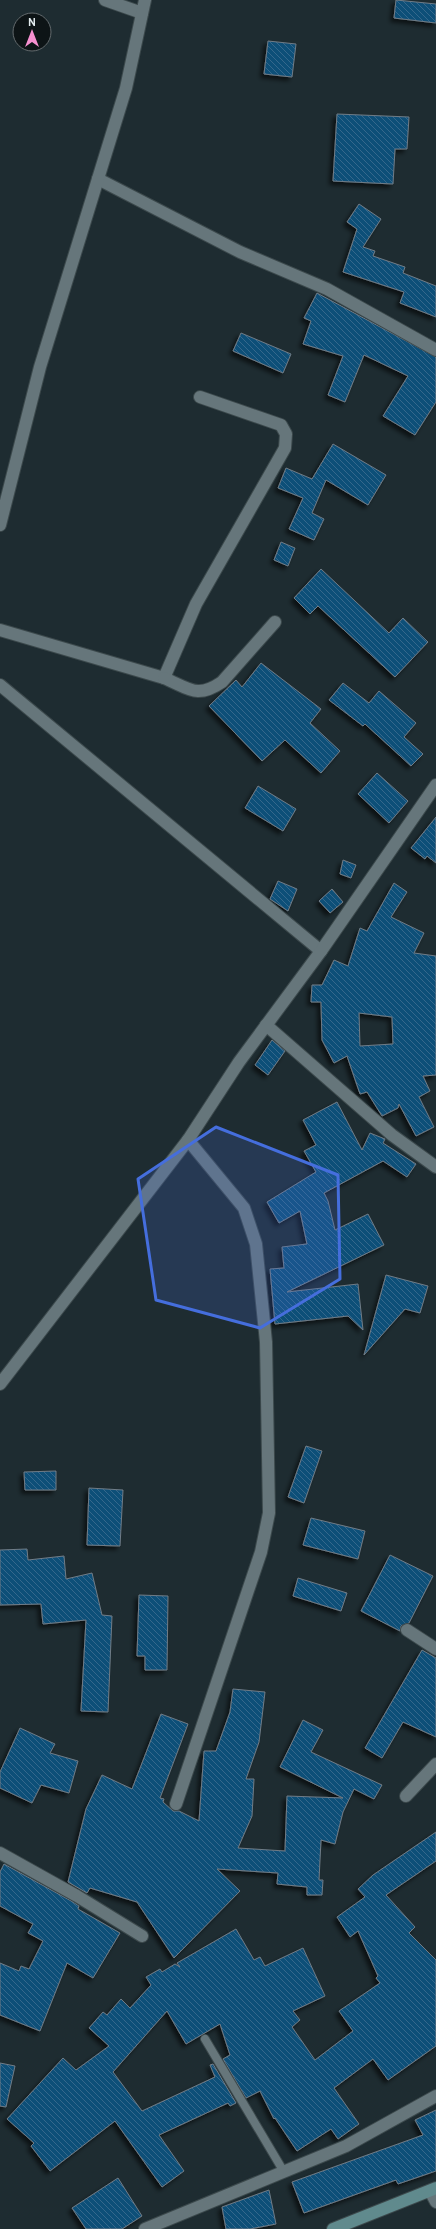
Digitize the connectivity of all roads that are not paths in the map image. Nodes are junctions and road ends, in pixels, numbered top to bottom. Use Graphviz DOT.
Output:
graph roads {
  1 [pos="105,0"];
  2 [pos="145,0"];
  3 [pos="142,13"];
  4 [pos="98,179"];
  5 [pos="436,350"];
  6 [pos="200,397"];
  7 [pos="0,525"];
  8 [pos="275,622"];
  9 [pos="0,630"];
  10 [pos="164,678"];
  11 [pos="2,686"];
  12 [pos="0,700"];
  13 [pos="436,786"];
  14 [pos="321,951"];
  15 [pos="266,1025"];
  16 [pos="188,1140"];
  17 [pos="436,1167"];
  18 [pos="0,1384"];
  19 [pos="407,1630"];
  20 [pos="436,1649"];
  21 [pos="436,1764"];
  22 [pos="406,1796"];
  23 [pos="176,1804"];
  24 [pos="0,1853"];
  25 [pos="142,1936"];
  26 [pos="205,2039"];
  27 [pos="436,2096"];
  28 [pos="284,2172"];
  29 [pos="433,2190"];
  30 [pos="436,2202"];
  31 [pos="145,2229"];
  32 [pos="334,2229"];
  1 -- 3 [label="street"];
  2 -- 3 [label="street"];
  3 -- 4 [label="street"];
  4 -- 5 [label="street"];
  4 -- 7 [label="street"];
  6 -- 10 [label="street"];
  8 -- 10 [label="street"];
  9 -- 10 [label="street"];
  11 -- 12 [label="street"];
  11 -- 14 [label="street"];
  13 -- 14 [label="street"];
  14 -- 15 [label="street"];
  15 -- 16 [label="street"];
  15 -- 17 [label="street"];
  16 -- 18 [label="street"];
  16 -- 23 [label="street"];
  19 -- 20 [label="street"];
  21 -- 22 [label="street"];
  24 -- 25 [label="street"];
  26 -- 28 [label="lane"];
  27 -- 28 [label="street"];
  28 -- 31 [label="street"];
  29 -- 30 [label="street"];
  29 -- 32 [label="main road"];
}
